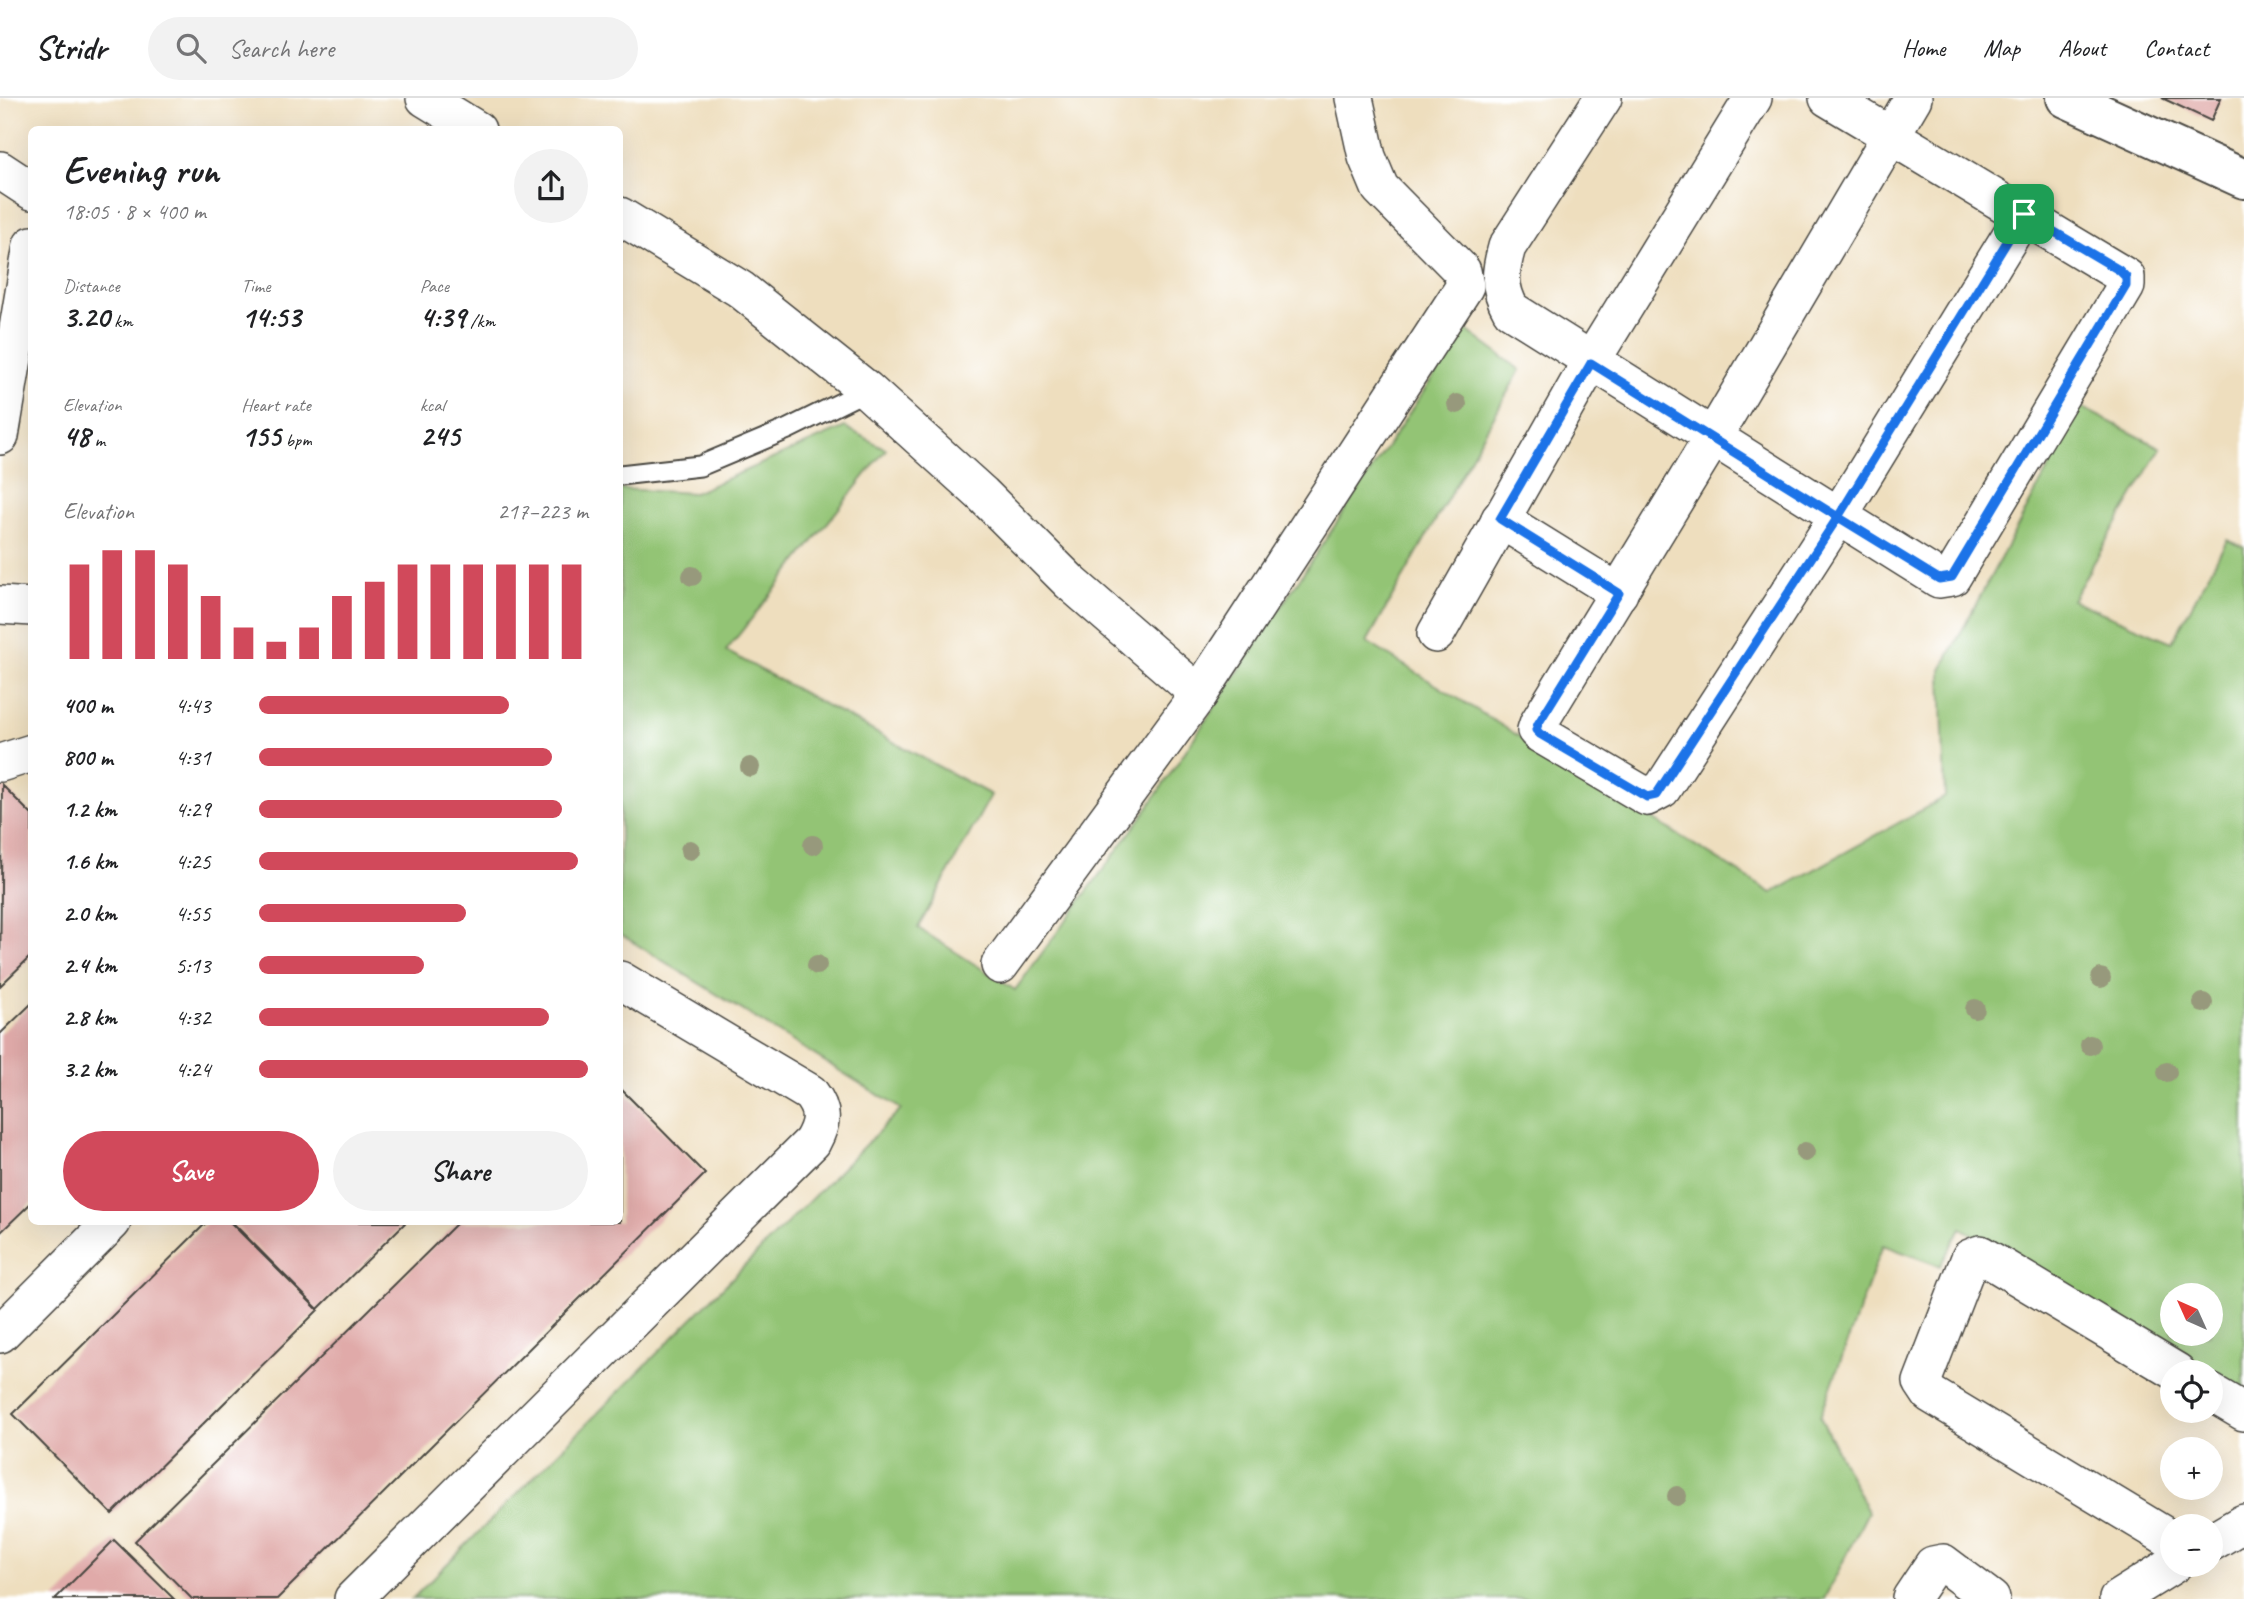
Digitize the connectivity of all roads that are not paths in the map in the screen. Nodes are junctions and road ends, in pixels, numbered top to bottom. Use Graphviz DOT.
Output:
graph roads {
  1 [pos="425,98"];
  2 [pos="1354,98"];
  3 [pos="1752,98"];
  4 [pos="1828,98"];
  5 [pos="1913,98"];
  6 [pos="2066,98"];
  7 [pos="1590,103"];
  8 [pos="470,126"];
  9 [pos="1890,136"];
  10 [pos="0,170"];
  11 [pos="2244,179"];
  12 [pos="28,188"];
  13 [pos="2024,214"];
  14 [pos="623,218"];
  15 [pos="28,269"];
  16 [pos="1591,363"];
  17 [pos="867,390"];
  18 [pos="0,436"];
  19 [pos="1712,439"];
  20 [pos="623,475"];
  21 [pos="1838,517"];
  22 [pos="1500,519"];
  23 [pos="1619,593"];
  24 [pos="0,605"];
  25 [pos="28,607"];
  26 [pos="1436,634"];
  27 [pos="1199,694"];
  28 [pos="28,754"];
  29 [pos="0,762"];
  30 [pos="1000,965"];
  31 [pos="623,982"];
  32 [pos="109,1225"];
  33 [pos="0,1334"];
  34 [pos="2160,1361"];
  35 [pos="2223,1399"];
  36 [pos="2244,1412"];
  37 [pos="2244,1523"];
  38 [pos="2160,1533"];
  39 [pos="2223,1535"];
  40 [pos="2160,1573"];
  41 [pos="1911,1598"];
  42 [pos="353,1599"];
  43 [pos="1991,1599"];
  44 [pos="2118,1599"];
  1 -- 8 [label="street"];
  2 -- 27 [label="street"];
  3 -- 16 [label="street"];
  4 -- 9 [label="street"];
  5 -- 9 [label="street"];
  6 -- 11 [label="main road"];
  7 -- 16 [label="street"];
  9 -- 13 [label="street"];
  9 -- 19 [label="street"];
  10 -- 12 [label="street"];
  13 -- 21 [label="street"];
  13 -- 21 [label="street"];
  14 -- 17 [label="street"];
  15 -- 18 [label="street"];
  16 -- 19 [label="street"];
  16 -- 22 [label="street"];
  17 -- 20 [label="lane"];
  17 -- 27 [label="street"];
  19 -- 21 [label="street"];
  19 -- 23 [label="street"];
  21 -- 23 [label="street"];
  22 -- 23 [label="street"];
  22 -- 26 [label="street"];
  24 -- 25 [label="street"];
  27 -- 30 [label="street"];
  28 -- 29 [label="street"];
  31 -- 42 [label="street"];
  32 -- 33 [label="street"];
  34 -- 38 [label="street"];
  35 -- 36 [label="street"];
  37 -- 39 [label="street"];
  40 -- 44 [label="street"];
  41 -- 43 [label="street"];
}
